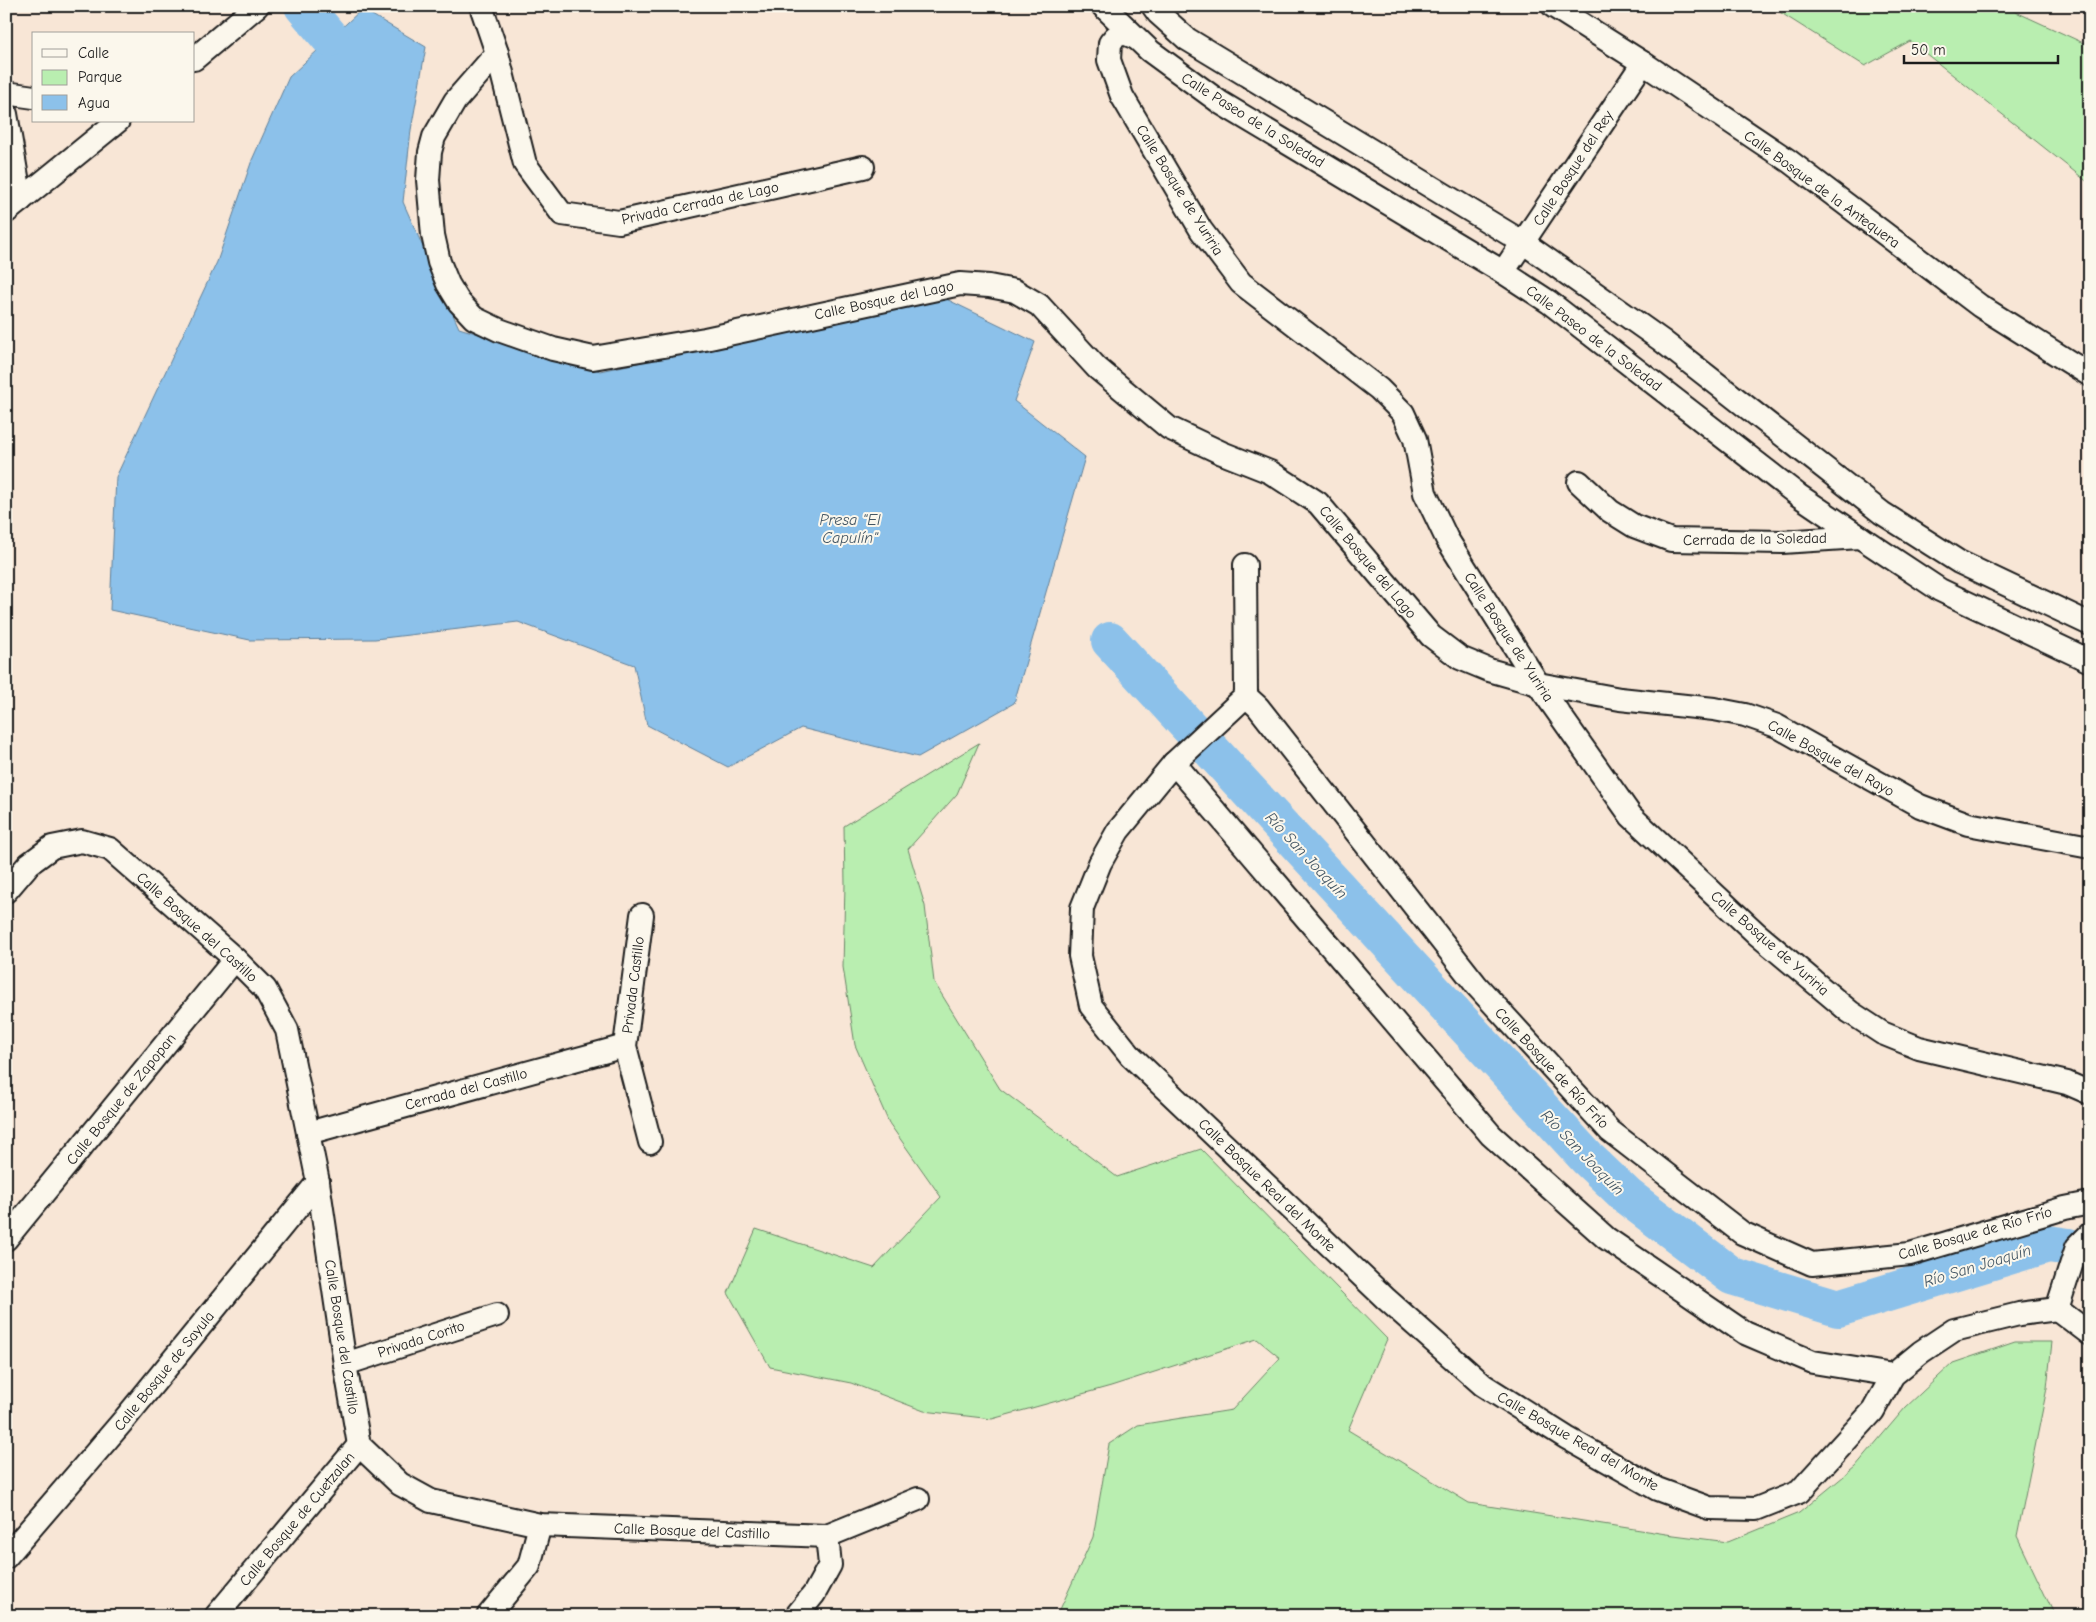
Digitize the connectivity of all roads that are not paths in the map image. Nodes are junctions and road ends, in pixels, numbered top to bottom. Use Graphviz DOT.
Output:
graph roads {
  1 [pos="482,6"];
  2 [pos="1103,6"];
  3 [pos="1153,6"];
  4 [pos="1553,6"];
  5 [pos="253,10"];
  6 [pos="1136,38"];
  7 [pos="497,53"];
  8 [pos="195,58"];
  9 [pos="1643,63"];
  10 [pos="6,93"];
  11 [pos="32,97"];
  12 [pos="6,114"];
  13 [pos="117,122"];
  14 [pos="863,167"];
  15 [pos="14,206"];
  16 [pos="1524,243"];
  17 [pos="1503,272"];
  18 [pos="2090,375"];
  19 [pos="1579,482"];
  20 [pos="1860,537"];
  21 [pos="1245,565"];
  22 [pos="2090,624"];
  23 [pos="2090,661"];
  24 [pos="1538,684"];
  25 [pos="1246,696"];
  26 [pos="1174,763"];
  27 [pos="2090,848"];
  28 [pos="6,891"];
  29 [pos="642,915"];
  30 [pos="235,959"];
  31 [pos="625,1046"];
  32 [pos="2090,1092"];
  33 [pos="308,1133"];
  34 [pos="650,1142"];
  35 [pos="318,1182"];
  36 [pos="2090,1203"];
  37 [pos="2090,1234"];
  38 [pos="6,1239"];
  39 [pos="2057,1310"];
  40 [pos="497,1315"];
  41 [pos="2090,1334"];
  42 [pos="345,1364"];
  43 [pos="1893,1375"];
  44 [pos="359,1445"];
  45 [pos="918,1499"];
  46 [pos="540,1525"];
  47 [pos="827,1536"];
  48 [pos="6,1557"];
  49 [pos="216,1616"];
  50 [pos="488,1616"];
  51 [pos="796,1616"];
  1 -- 7 [label="street"];
  2 -- 6 [label="street, Calle Paseo de la Soledad"];
  3 -- 16 [label="street"];
  4 -- 9 [label="street, Calle Bosque de la Antequera"];
  5 -- 8 [label="street"];
  6 -- 17 [label="street, Calle Paseo de la Soledad"];
  6 -- 24 [label="street, Calle Bosque de Yuriria"];
  7 -- 14 [label="street, Privada Cerrada de Lago"];
  7 -- 24 [label="street, Calle Bosque del Lago"];
  9 -- 16 [label="street, Calle Bosque del Rey"];
  9 -- 18 [label="street, Calle Bosque de la Antequera"];
  10 -- 11 [label="street"];
  12 -- 15 [label="street"];
  13 -- 15 [label="street"];
  16 -- 17 [label="street, Calle Bosque del Rey"];
  16 -- 22 [label="street"];
  17 -- 20 [label="street, Calle Paseo de la Soledad"];
  19 -- 20 [label="street, Cerrada de la Soledad"];
  20 -- 23 [label="street, Calle Paseo de la Soledad"];
  21 -- 25 [label="street"];
  24 -- 27 [label="street, Calle Bosque del Rayo"];
  24 -- 32 [label="street, Calle Bosque de Yuriria"];
  25 -- 26 [label="street"];
  25 -- 36 [label="street, Calle Bosque de Río Frío"];
  26 -- 43 [label="street"];
  26 -- 43 [label="street, Calle Bosque Real del Monte"];
  28 -- 30 [label="street, Calle Bosque del Castillo"];
  29 -- 31 [label="street, Privada Castillo"];
  30 -- 33 [label="street, Calle Bosque del Castillo"];
  30 -- 38 [label="street, Calle Bosque de Zapopan"];
  31 -- 33 [label="street, Cerrada del Castillo"];
  31 -- 34 [label="street, Privada Castillo"];
  33 -- 35 [label="street, Calle Bosque del Castillo"];
  35 -- 42 [label="street, Calle Bosque del Castillo"];
  35 -- 48 [label="street, Calle Bosque de Sayula"];
  37 -- 39 [label="street"];
  39 -- 41 [label="street"];
  39 -- 43 [label="street, Calle Bosque Real del Monte"];
  40 -- 42 [label="street, Privada Corito"];
  42 -- 44 [label="street, Calle Bosque del Castillo"];
  44 -- 46 [label="street, Calle Bosque del Castillo"];
  44 -- 49 [label="street, Calle Bosque de Cuetzalan"];
  45 -- 47 [label="street"];
  46 -- 47 [label="street, Calle Bosque del Castillo"];
  46 -- 50 [label="street"];
  47 -- 51 [label="street"];
}
